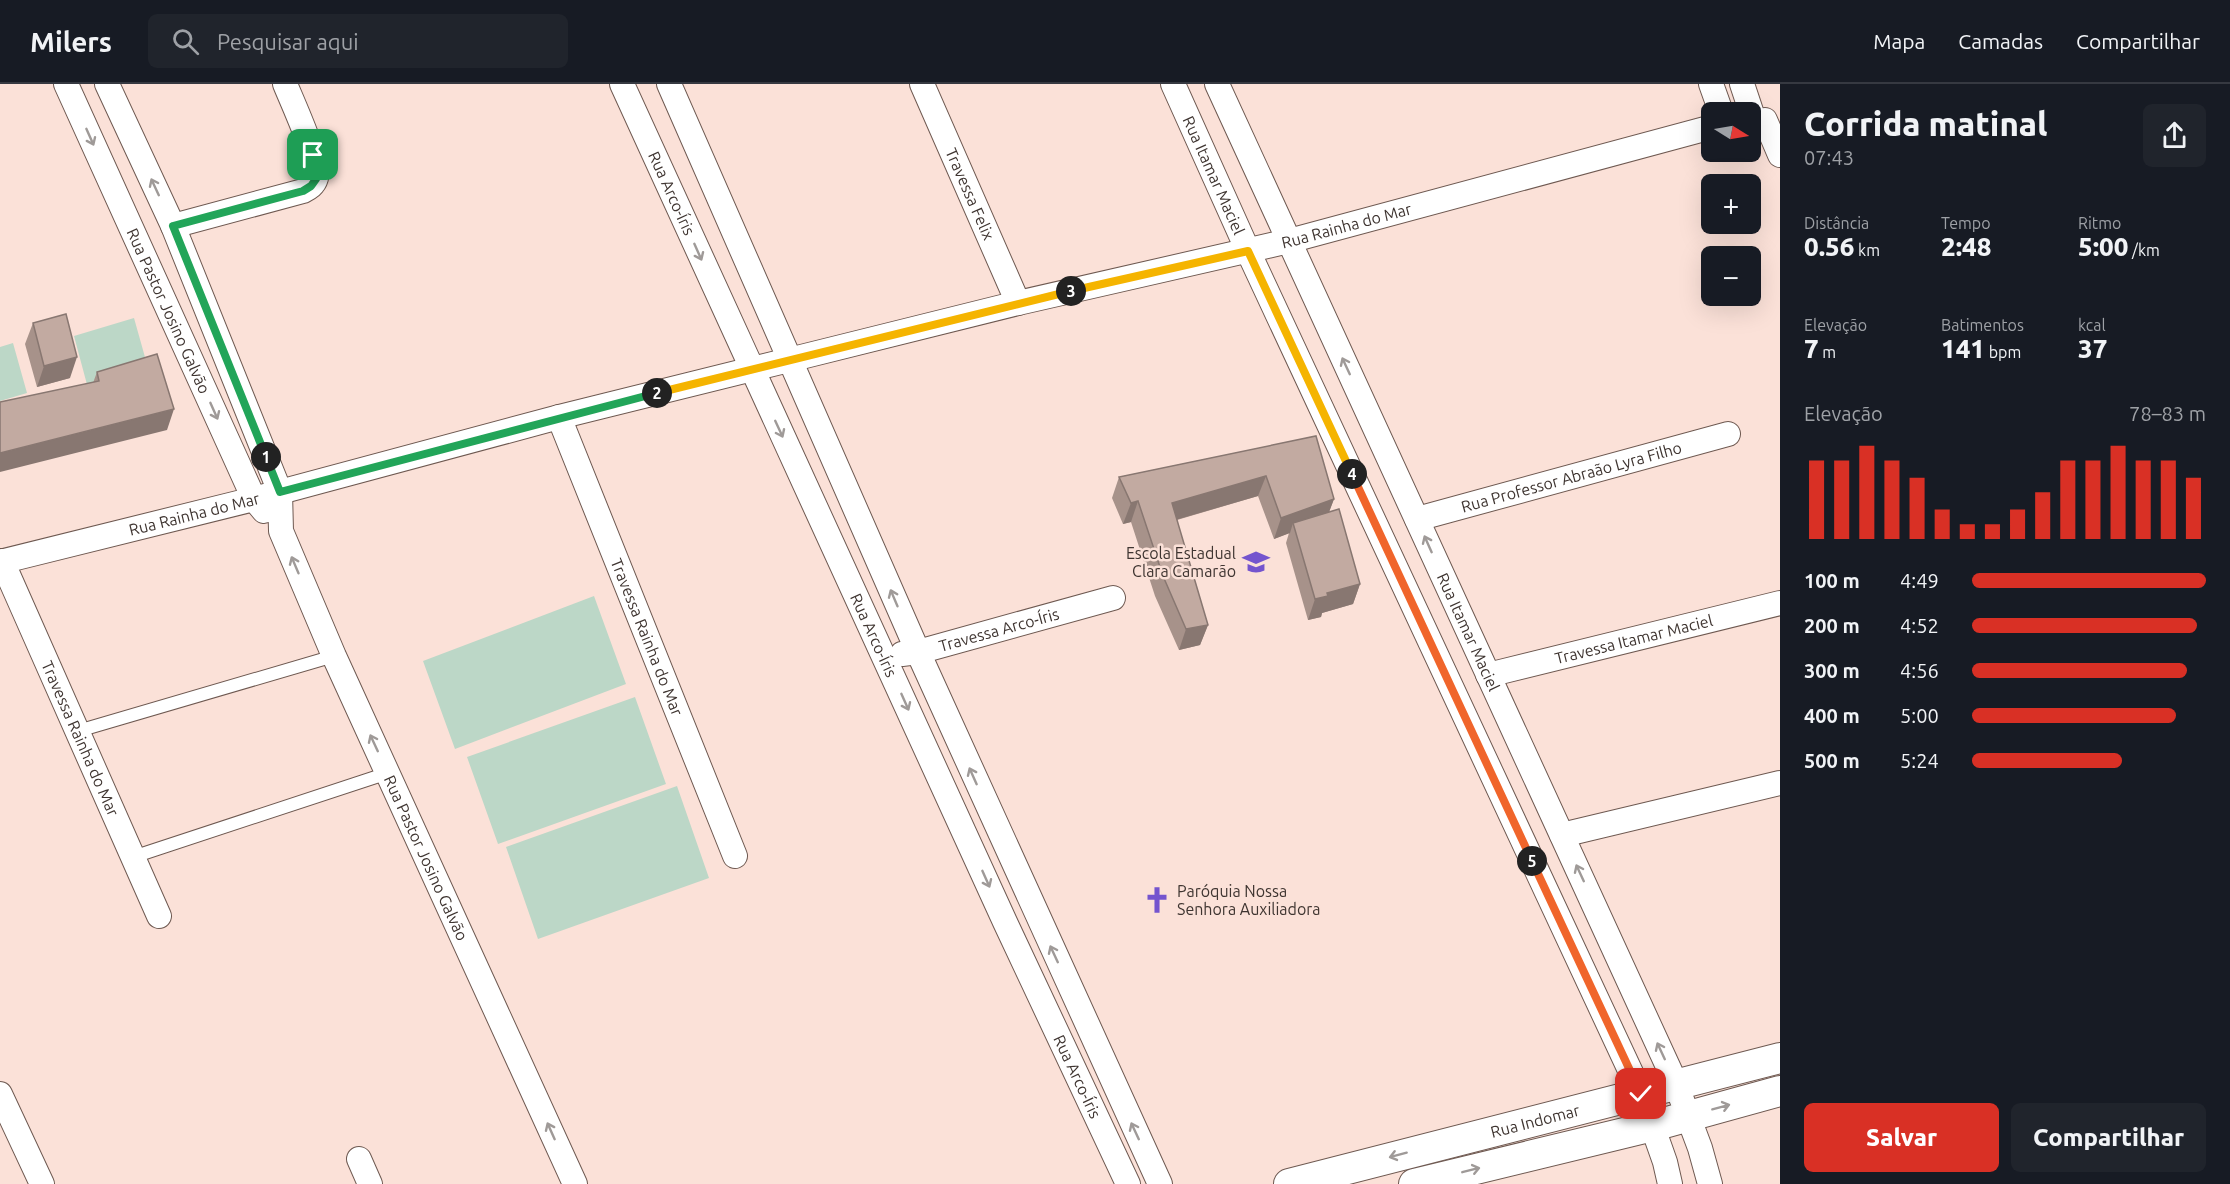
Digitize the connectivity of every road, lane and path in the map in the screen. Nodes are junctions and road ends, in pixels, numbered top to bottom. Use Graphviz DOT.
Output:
graph roads {
  1 [pos="66,84"];
  2 [pos="107,84"];
  3 [pos="285,84"];
  4 [pos="622,84"];
  5 [pos="669,84"];
  6 [pos="922,84"];
  7 [pos="1173,84"];
  8 [pos="1217,84"];
  9 [pos="1711,84"];
  10 [pos="1742,84"];
  11 [pos="1717,102"];
  12 [pos="1762,118"];
  13 [pos="1701,131"];
  14 [pos="1780,155"];
  15 [pos="173,226"];
  16 [pos="1289,241"];
  17 [pos="1248,251"];
  18 [pos="1018,303"];
  19 [pos="789,360"];
  20 [pos="751,369"];
  21 [pos="559,417"];
  22 [pos="1728,434"];
  23 [pos="280,492"];
  24 [pos="254,499"];
  25 [pos="1417,519"];
  26 [pos="281,531"];
  27 [pos="1,561"];
  28 [pos="1113,598"];
  29 [pos="1780,603"];
  30 [pos="918,652"];
  31 [pos="334,656"];
  32 [pos="884,656"];
  33 [pos="1488,675"];
  34 [pos="78,731"];
  35 [pos="388,773"];
  36 [pos="1780,783"];
  37 [pos="1562,835"];
  38 [pos="735,856"];
  39 [pos="133,857"];
  40 [pos="1035,913"];
  41 [pos="159,916"];
  42 [pos="1005,922"];
  43 [pos="1780,1058"];
  44 [pos="1676,1084"];
  45 [pos="1780,1091"];
  46 [pos="0,1094"];
  47 [pos="1641,1094"];
  48 [pos="1688,1115"];
  49 [pos="1653,1126"];
  50 [pos="1431,1146"];
  51 [pos="359,1159"];
  52 [pos="1431,1182"];
  53 [pos="42,1184"];
  54 [pos="370,1184"];
  55 [pos="575,1184"];
  56 [pos="1128,1184"];
  57 [pos="1160,1184"];
  58 [pos="1288,1184"];
  59 [pos="1670,1184"];
  60 [pos="1710,1184"];
  1 -- 24 [label="street, Rua Pastor Josino Galvão, one-way"];
  15 -- 2 [label="street, Rua Pastor Josino Galvão, one-way"];
  3 -- 15 [label="street"];
  4 -- 20 [label="street, Rua Arco-Íris, one-way"];
  5 -- 19 [label="street, Rua Arco-Íris"];
  6 -- 18 [label="street, Travessa Felix"];
  7 -- 17 [label="street, Rua Itamar Maciel"];
  8 -- 16 [label="street, Rua Itamar Maciel"];
  9 -- 11 [label="street"];
  10 -- 12 [label="street"];
  12 -- 14 [label="street"];
  13 -- 16 [label="street, Rua Rainha do Mar"];
  15 -- 23 [label="street, Rua Pastor Josino Galvão"];
  16 -- 17 [label="street, Rua Rainha do Mar"];
  25 -- 16 [label="street, Rua Itamar Maciel, one-way"];
  17 -- 18 [label="street, Rua Rainha do Mar"];
  17 -- 47 [label="street, Rua Itamar Maciel"];
  18 -- 19 [label="street, Rua Rainha do Mar"];
  19 -- 20 [label="street, Rua Rainha do Mar"];
  30 -- 19 [label="street, Rua Arco-Íris, one-way"];
  20 -- 21 [label="street, Rua Rainha do Mar"];
  20 -- 32 [label="street, Rua Arco-Íris, one-way"];
  21 -- 23 [label="street, Rua Rainha do Mar"];
  21 -- 38 [label="street, Travessa Rainha do Mar"];
  22 -- 25 [label="street, Rua Professor Abraão Lyra Filho"];
  23 -- 24 [label="street, Rua Rainha do Mar"];
  23 -- 26 [label="street, Rua Pastor Josino Galvão"];
  24 -- 26 [label="street, Rua Pastor Josino Galvão"];
  24 -- 27 [label="street, Rua Rainha do Mar"];
  33 -- 25 [label="street, Rua Itamar Maciel, one-way"];
  31 -- 26 [label="street, Rua Pastor Josino Galvão, one-way"];
  27 -- 34 [label="street, Travessa Rainha do Mar"];
  28 -- 30 [label="street, Travessa Arco-Íris"];
  29 -- 33 [label="street, Travessa Itamar Maciel"];
  30 -- 32 [label="street, Travessa Arco-Íris"];
  40 -- 30 [label="street, Rua Arco-Íris, one-way"];
  31 -- 34 [label="lane"];
  35 -- 31 [label="street, Rua Pastor Josino Galvão, one-way"];
  32 -- 42 [label="street, Rua Arco-Íris, one-way"];
  33 -- 37 [label="street, Rua Itamar Maciel"];
  34 -- 39 [label="street, Travessa Rainha do Mar"];
  35 -- 39 [label="lane"];
  55 -- 35 [label="street, Rua Pastor Josino Galvão, one-way"];
  36 -- 37 [label="street"];
  44 -- 37 [label="street, Rua Itamar Maciel, one-way"];
  39 -- 41 [label="street, Travessa Rainha do Mar"];
  40 -- 42 [label="street"];
  57 -- 40 [label="street, Rua Arco-Íris, one-way"];
  42 -- 56 [label="street, Rua Arco-Íris"];
  43 -- 44 [label="street, Rua Indomar"];
  44 -- 47 [label="street, Rua Indomar"];
  44 -- 48 [label="street, Rua Itamar Maciel"];
  48 -- 45 [label="street, Rua Indomar, one-way"];
  46 -- 53 [label="street"];
  47 -- 49 [label="street, Rua Itamar Maciel"];
  47 -- 50 [label="street, Rua Indomar"];
  48 -- 49 [label="street, Rua Indomar"];
  48 -- 60 [label="street, Rua Itamar Maciel"];
  52 -- 49 [label="street, Rua Indomar, one-way"];
  49 -- 59 [label="street, Rua Itamar Maciel"];
  50 -- 52 [label="street"];
  50 -- 58 [label="street, Rua Indomar, one-way"];
  51 -- 54 [label="street"];
}
